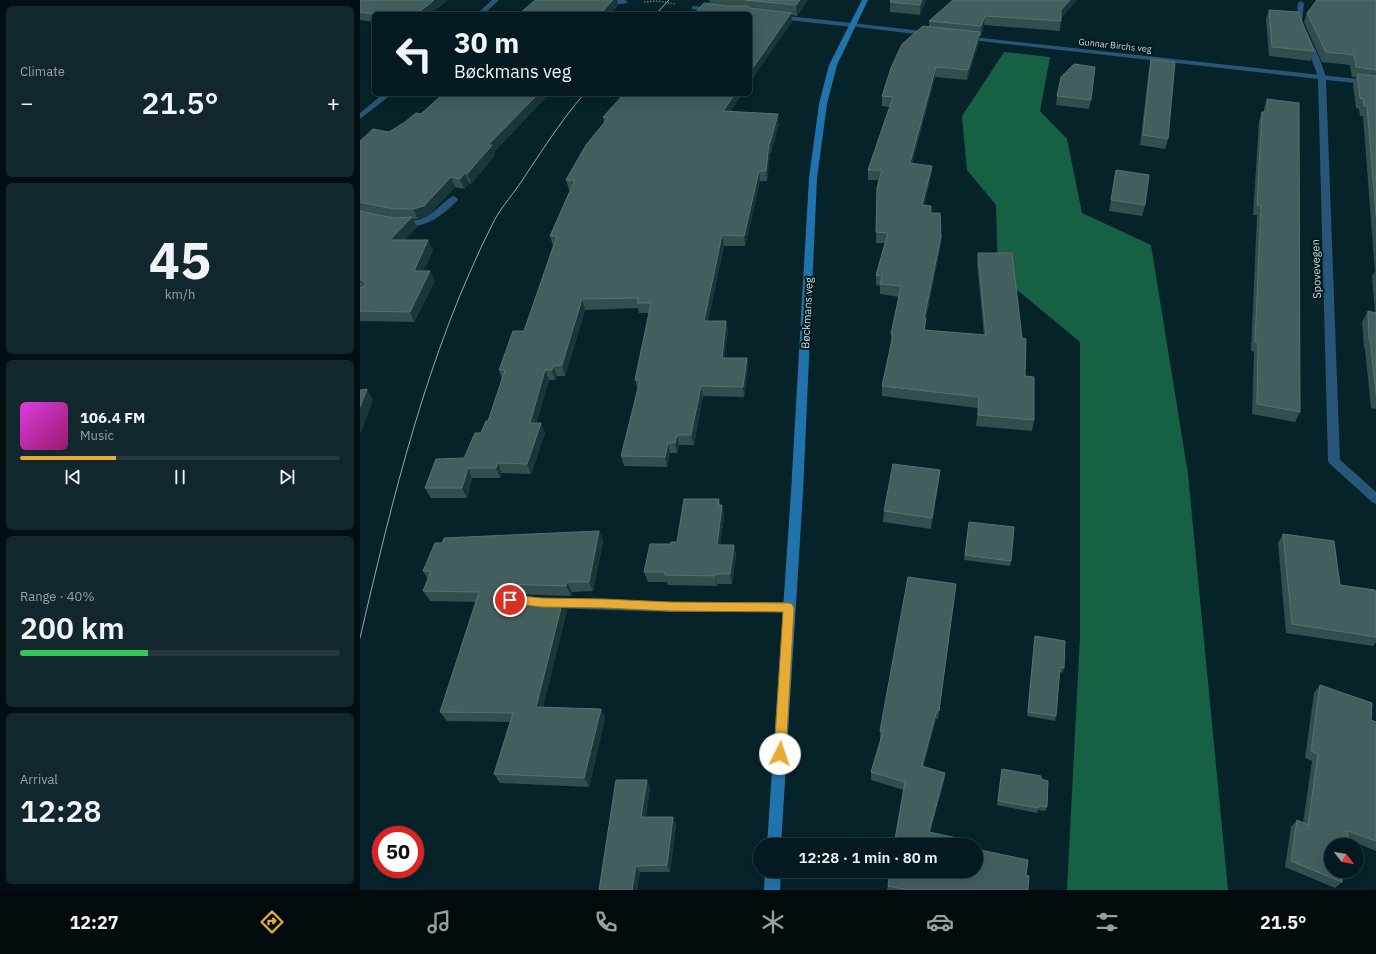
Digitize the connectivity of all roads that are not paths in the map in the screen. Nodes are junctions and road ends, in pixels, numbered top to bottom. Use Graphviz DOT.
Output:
graph roads {
  1 [pos="496,0"];
  2 [pos="606,0"];
  3 [pos="865,0"];
  4 [pos="625,2"];
  5 [pos="1301,3"];
  6 [pos="694,8"];
  7 [pos="482,12"];
  8 [pos="724,12"];
  9 [pos="752,14"];
  10 [pos="852,25"];
  11 [pos="940,35"];
  12 [pos="956,37"];
  13 [pos="1322,77"];
  14 [pos="1376,83"];
  15 [pos="386,96"];
  16 [pos="360,117"];
  17 [pos="454,199"];
  18 [pos="395,223"];
  19 [pos="1376,499"];
  20 [pos="535,602"];
  21 [pos="789,608"];
  22 [pos="774,838"];
  23 [pos="773,878"];
  24 [pos="772,890"];
  1 -- 7 [label="street"];
  2 -- 4 [label="street"];
  3 -- 10 [label="main road, Bøckmans veg"];
  5 -- 13 [label="street, Spovevegen"];
  6 -- 8 [label="street"];
  9 -- 10 [label="street"];
  10 -- 11 [label="street"];
  10 -- 21 [label="main road, Bøckmans veg"];
  12 -- 13 [label="street, Gunnar Birchs veg"];
  13 -- 14 [label="street, Gunnar Birchs veg"];
  13 -- 19 [label="street, Spovevegen"];
  15 -- 16 [label="street"];
  17 -- 18 [label="street"];
  20 -- 21 [label="street"];
  21 -- 22 [label="main road, Bøckmans veg"];
  23 -- 24 [label="main road"];
}
